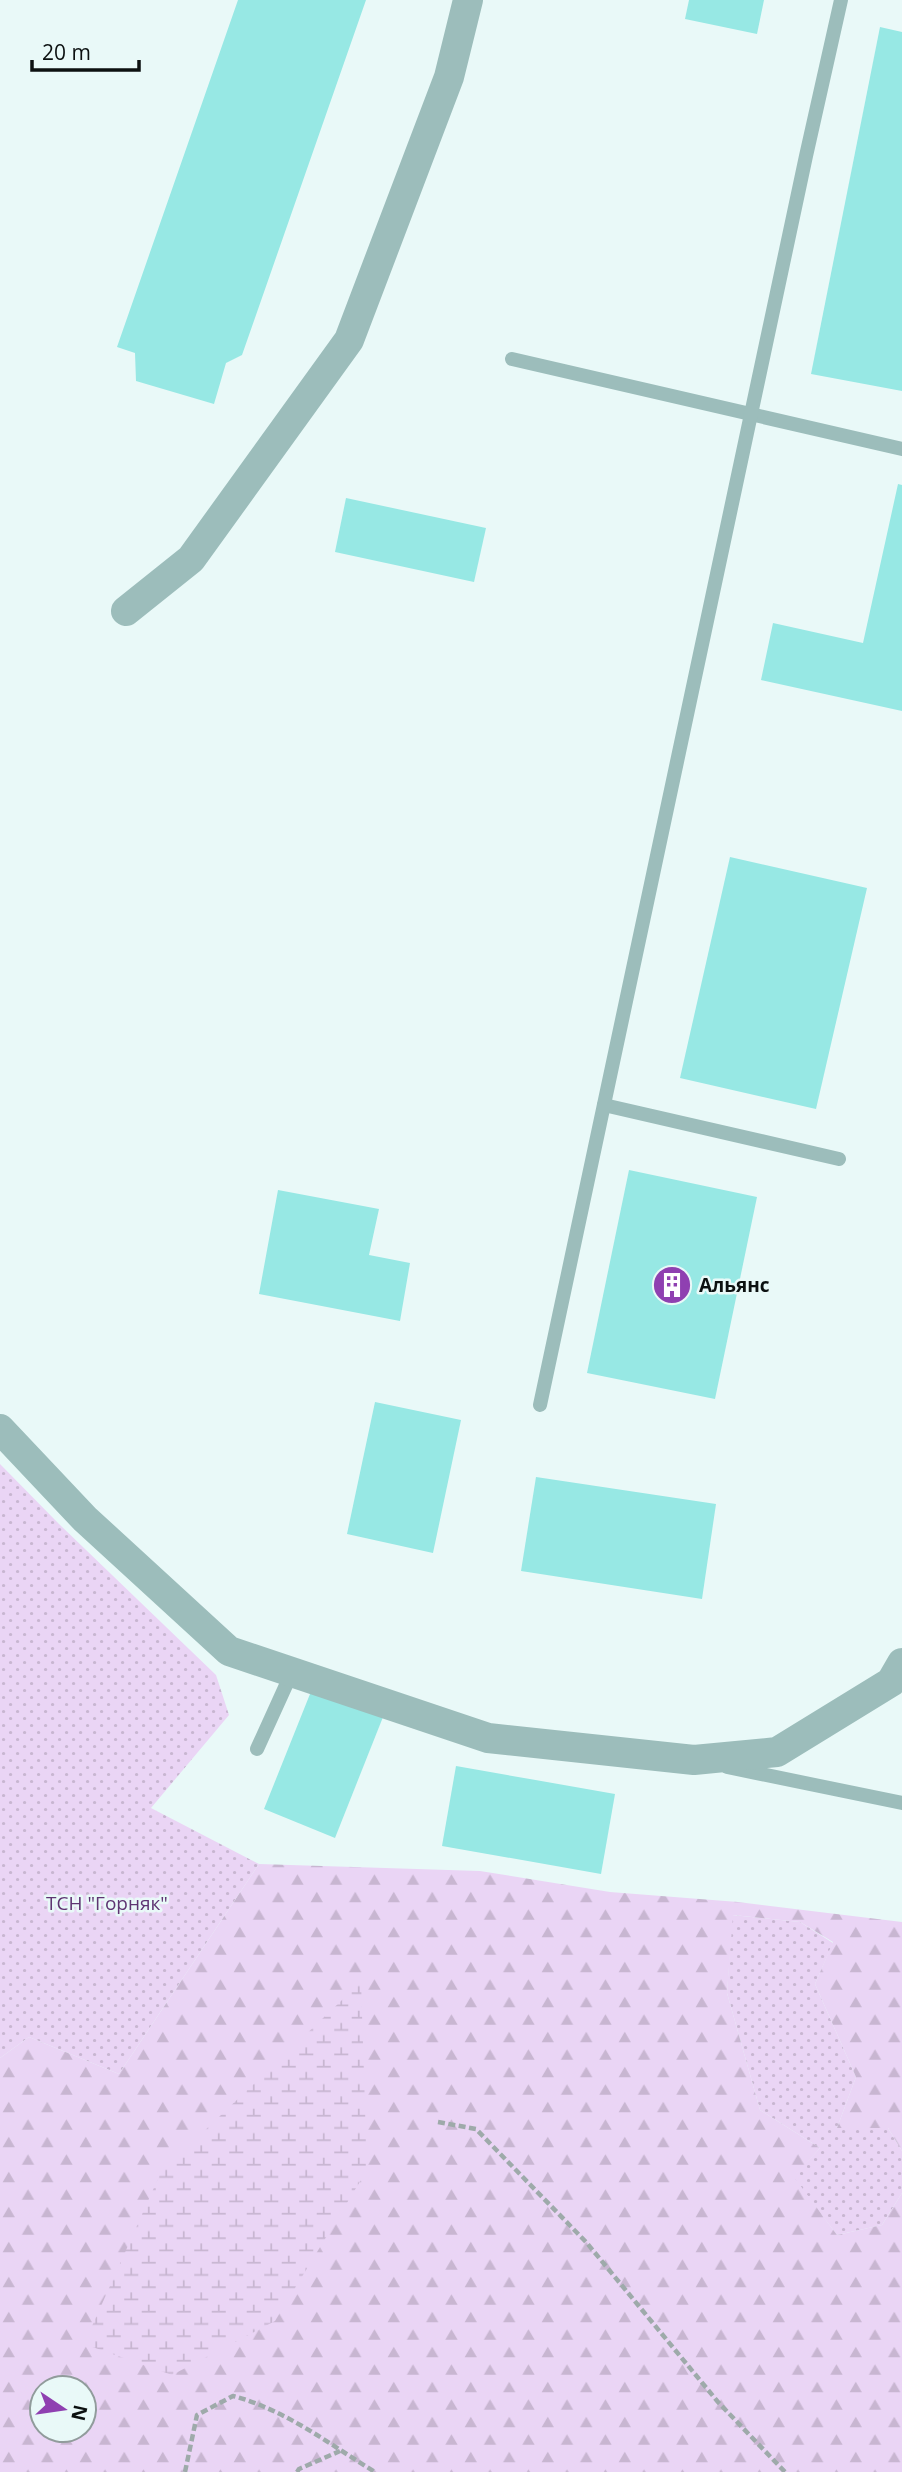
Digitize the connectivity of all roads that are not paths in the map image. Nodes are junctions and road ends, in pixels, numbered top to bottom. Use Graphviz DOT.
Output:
graph roads {
  1 [pos="468,0"];
  2 [pos="841,0"];
  3 [pos="512,359"];
  4 [pos="750,415"];
  5 [pos="902,449"];
  6 [pos="126,611"];
  7 [pos="604,1105"];
  8 [pos="839,1159"];
  9 [pos="540,1405"];
  10 [pos="0,1429"];
  11 [pos="902,1663"];
  12 [pos="292,1672"];
  13 [pos="257,1749"];
  14 [pos="695,1760"];
  15 [pos="902,1804"];
  1 -- 6 [label="street"];
  2 -- 4 [label="lane"];
  3 -- 4 [label="lane"];
  4 -- 5 [label="lane"];
  4 -- 7 [label="lane"];
  7 -- 8 [label="lane"];
  7 -- 9 [label="lane"];
  10 -- 12 [label="street"];
  11 -- 14 [label="street"];
  12 -- 13 [label="lane"];
  12 -- 14 [label="street"];
  14 -- 15 [label="lane"];
}
